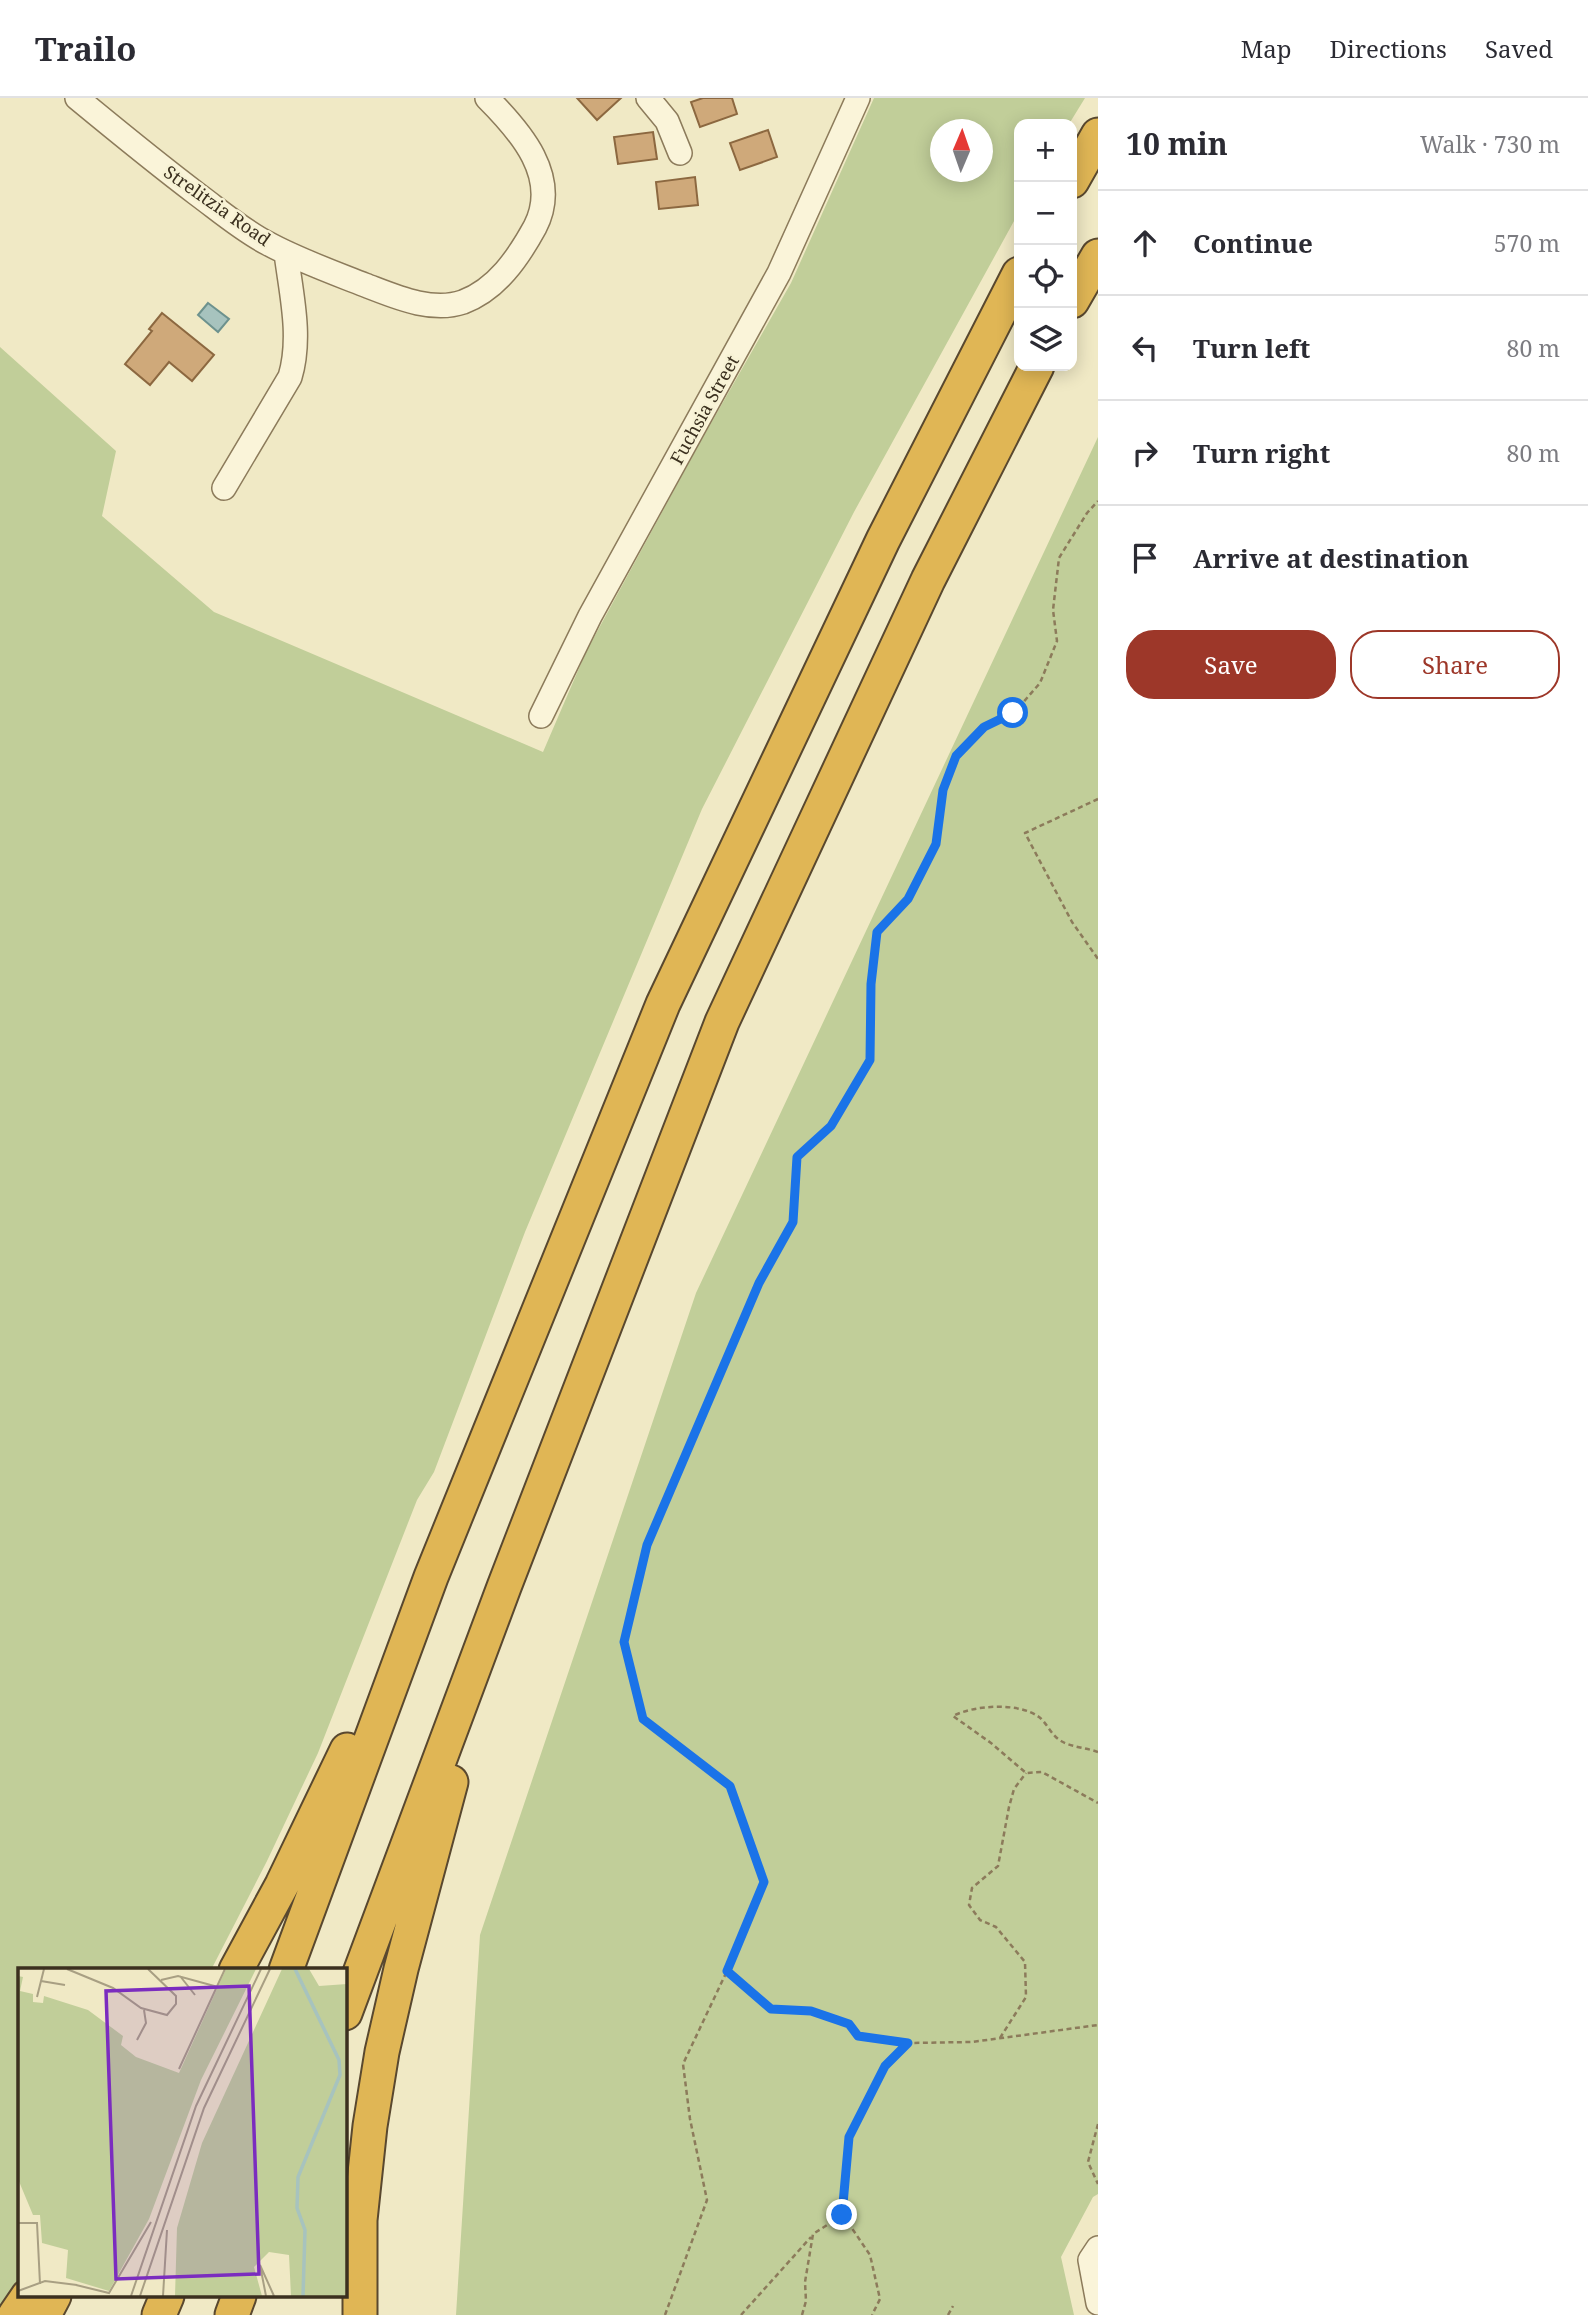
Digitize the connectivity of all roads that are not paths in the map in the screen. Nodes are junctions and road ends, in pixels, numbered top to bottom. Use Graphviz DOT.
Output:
graph roads {
  1 [pos="77,98"];
  2 [pos="487,98"];
  3 [pos="648,98"];
  4 [pos="856,98"];
  5 [pos="1098,135"];
  6 [pos="680,153"];
  7 [pos="1077,172"];
  8 [pos="286,253"];
  9 [pos="1098,256"];
  10 [pos="1014,284"];
  11 [pos="1077,292"];
  12 [pos="1034,371"];
  13 [pos="224,488"];
  14 [pos="541,716"];
  15 [pos="431,1577"];
  16 [pos="504,1587"];
  17 [pos="237,1968"];
  18 [pos="287,1968"];
  19 [pos="346,2010"];
  20 [pos="1098,2248"];
  21 [pos="27,2298"];
  22 [pos="53,2298"];
  23 [pos="166,2298"];
  24 [pos="238,2298"];
  25 [pos="1098,2303"];
  26 [pos="15,2315"];
  27 [pos="44,2315"];
  28 [pos="159,2315"];
  29 [pos="232,2315"];
  30 [pos="360,2315"];
  1 -- 8 [label="street, Strelitzia Road"];
  2 -- 8 [label="street, Strelitzia Road"];
  3 -- 6 [label="street"];
  4 -- 14 [label="street, Fuchsia Street"];
  5 -- 7 [label="highway"];
  8 -- 13 [label="street"];
  9 -- 11 [label="highway"];
  10 -- 15 [label="highway"];
  12 -- 16 [label="highway"];
  15 -- 17 [label="highway"];
  15 -- 18 [label="highway"];
  16 -- 19 [label="highway"];
  16 -- 30 [label="highway"];
  20 -- 25 [label="street"];
  21 -- 26 [label="highway"];
  22 -- 27 [label="highway"];
  23 -- 28 [label="highway"];
  24 -- 29 [label="highway"];
}
